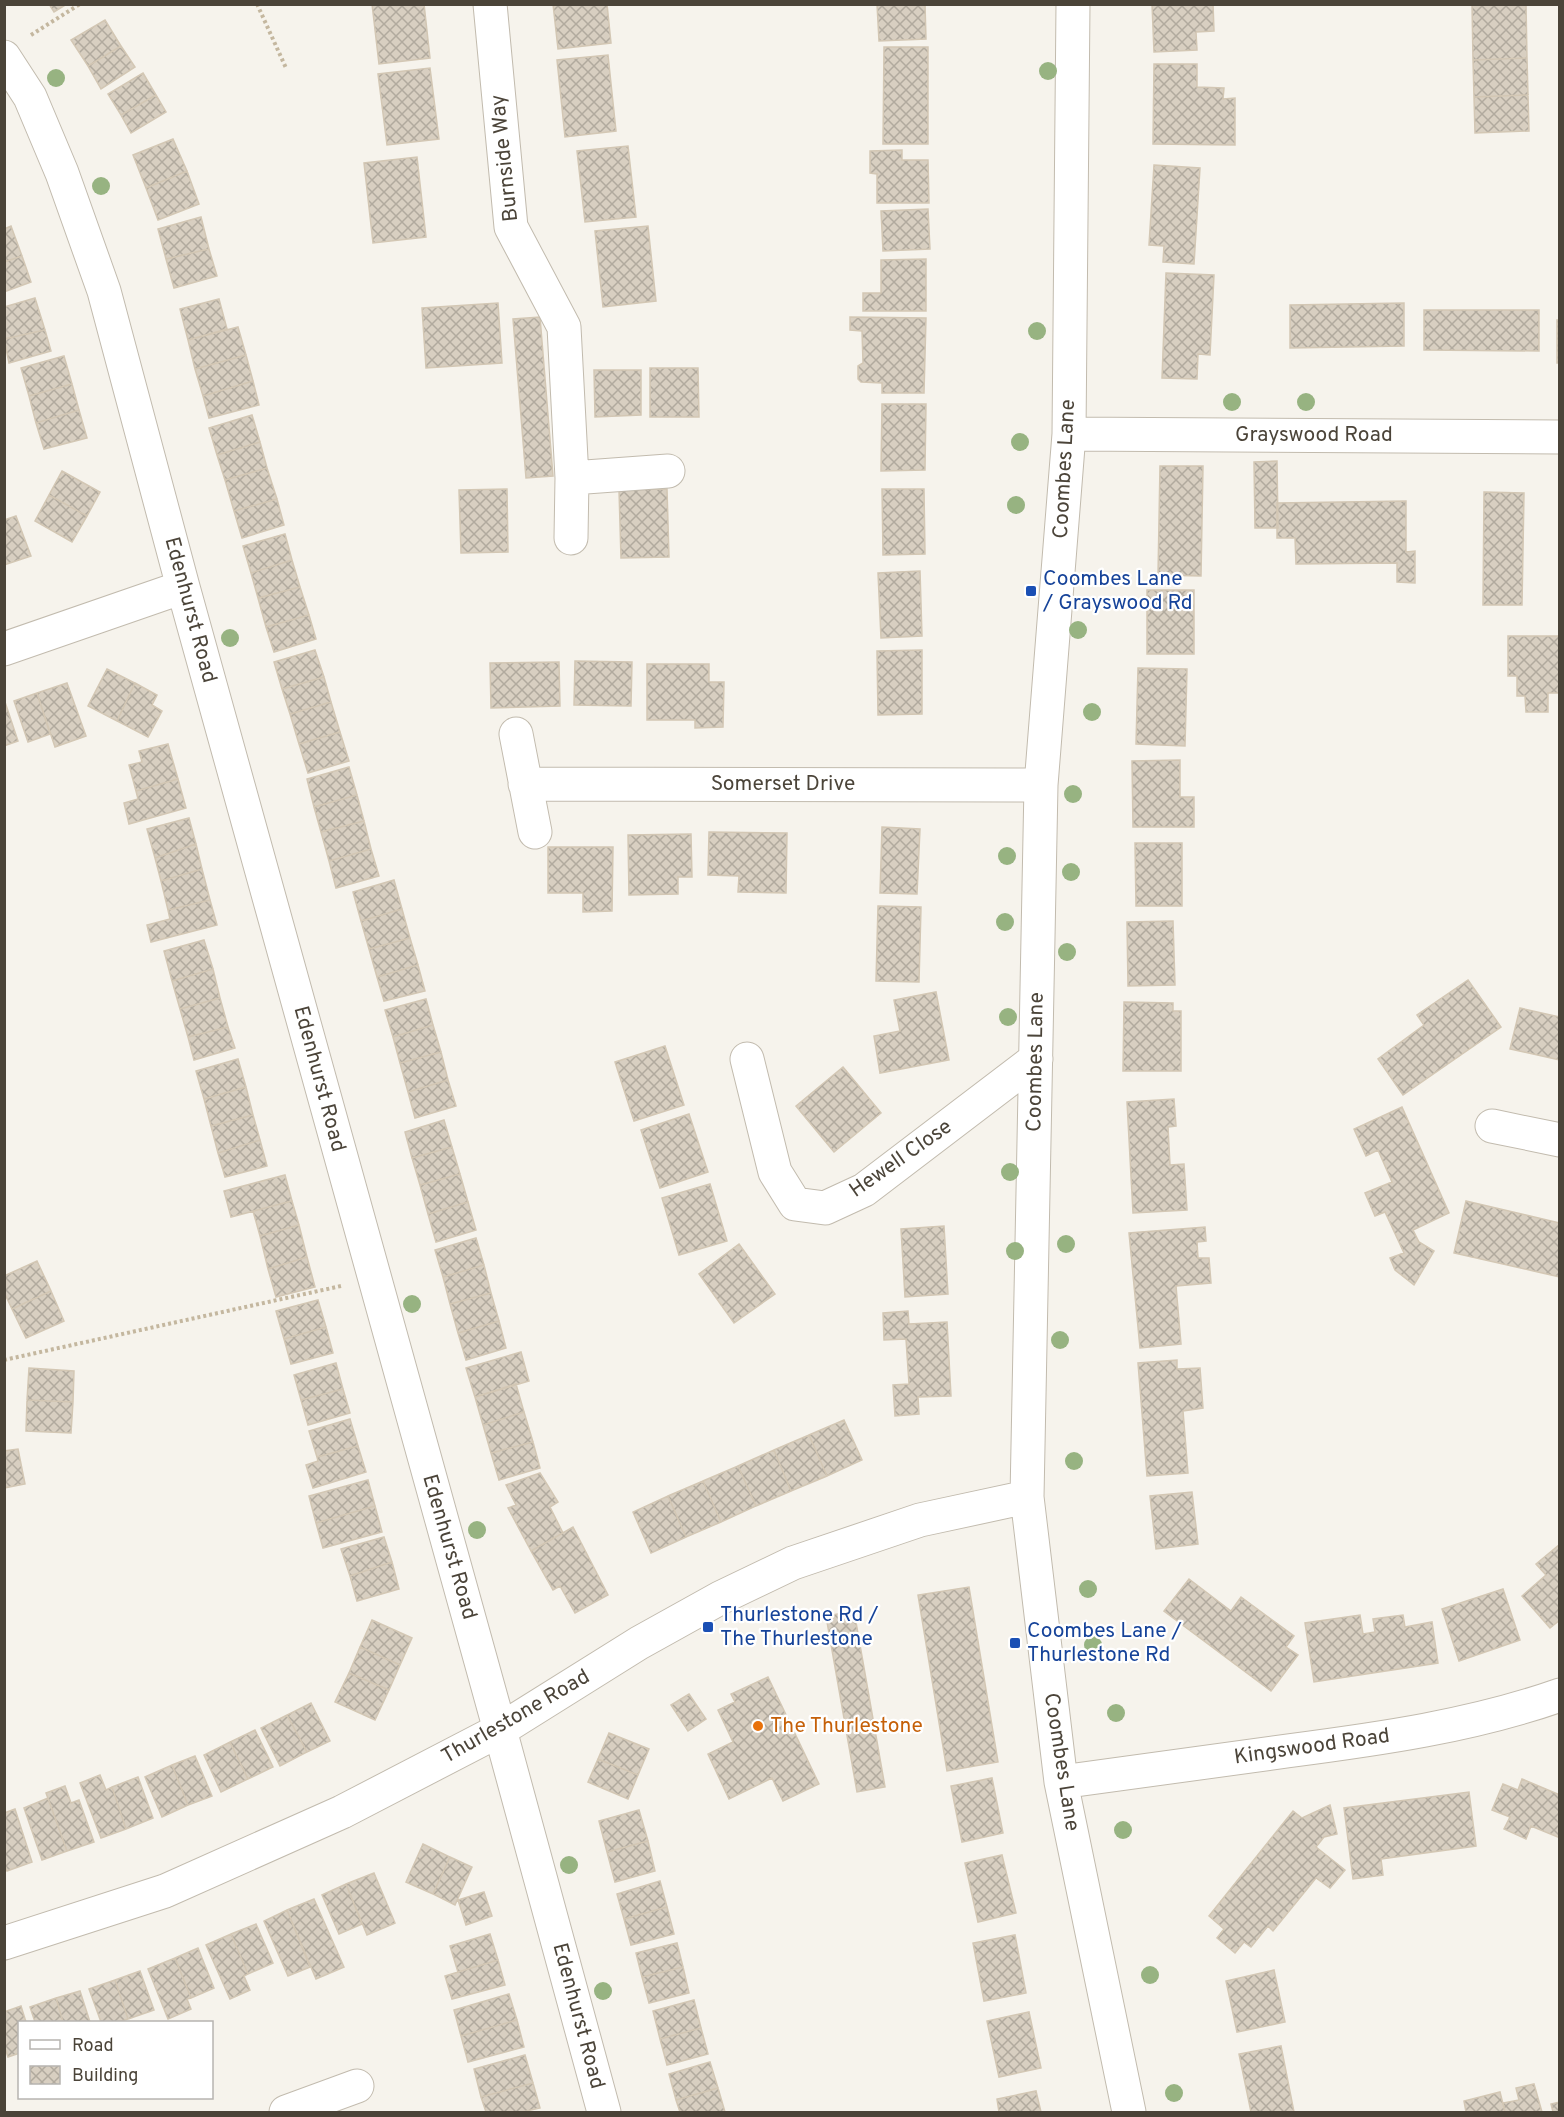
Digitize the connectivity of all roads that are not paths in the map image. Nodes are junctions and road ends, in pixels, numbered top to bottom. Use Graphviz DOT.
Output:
graph roads {
  1 [pos="489,4"];
  2 [pos="1073,4"];
  3 [pos="15,48"];
  4 [pos="1069,434"];
  5 [pos="1560,437"];
  6 [pos="668,471"];
  7 [pos="572,478"];
  8 [pos="571,538"];
  9 [pos="183,587"];
  10 [pos="4,649"];
  11 [pos="516,734"];
  12 [pos="525,784"];
  13 [pos="1041,785"];
  14 [pos="535,832"];
  15 [pos="747,1059"];
  16 [pos="1036,1059"];
  17 [pos="1492,1126"];
  18 [pos="1560,1140"];
  19 [pos="1027,1497"];
  20 [pos="1560,1695"];
  21 [pos="500,1730"];
  22 [pos="1061,1782"];
  23 [pos="4,1943"];
  24 [pos="357,2086"];
  25 [pos="286,2112"];
  26 [pos="604,2112"];
  27 [pos="1129,2112"];
  1 -- 7 [label="street, Burnside Way"];
  2 -- 4 [label="street, Coombes Lane"];
  3 -- 9 [label="street, Edenhurst Road"];
  4 -- 5 [label="street, Grayswood Road"];
  4 -- 13 [label="street, Coombes Lane"];
  6 -- 7 [label="street"];
  7 -- 8 [label="street, Burnside Way"];
  9 -- 10 [label="street"];
  9 -- 21 [label="street, Edenhurst Road"];
  11 -- 12 [label="street"];
  12 -- 13 [label="street, Somerset Drive"];
  12 -- 14 [label="street"];
  13 -- 16 [label="street, Coombes Lane"];
  15 -- 16 [label="street, Hewell Close"];
  16 -- 19 [label="street, Coombes Lane"];
  17 -- 18 [label="street"];
  19 -- 21 [label="street, Thurlestone Road"];
  19 -- 22 [label="street, Coombes Lane"];
  20 -- 22 [label="street, Kingswood Road"];
  21 -- 23 [label="street, Thurlestone Road"];
  21 -- 26 [label="street, Edenhurst Road"];
  22 -- 27 [label="street, Coombes Lane"];
  24 -- 25 [label="street"];
}
